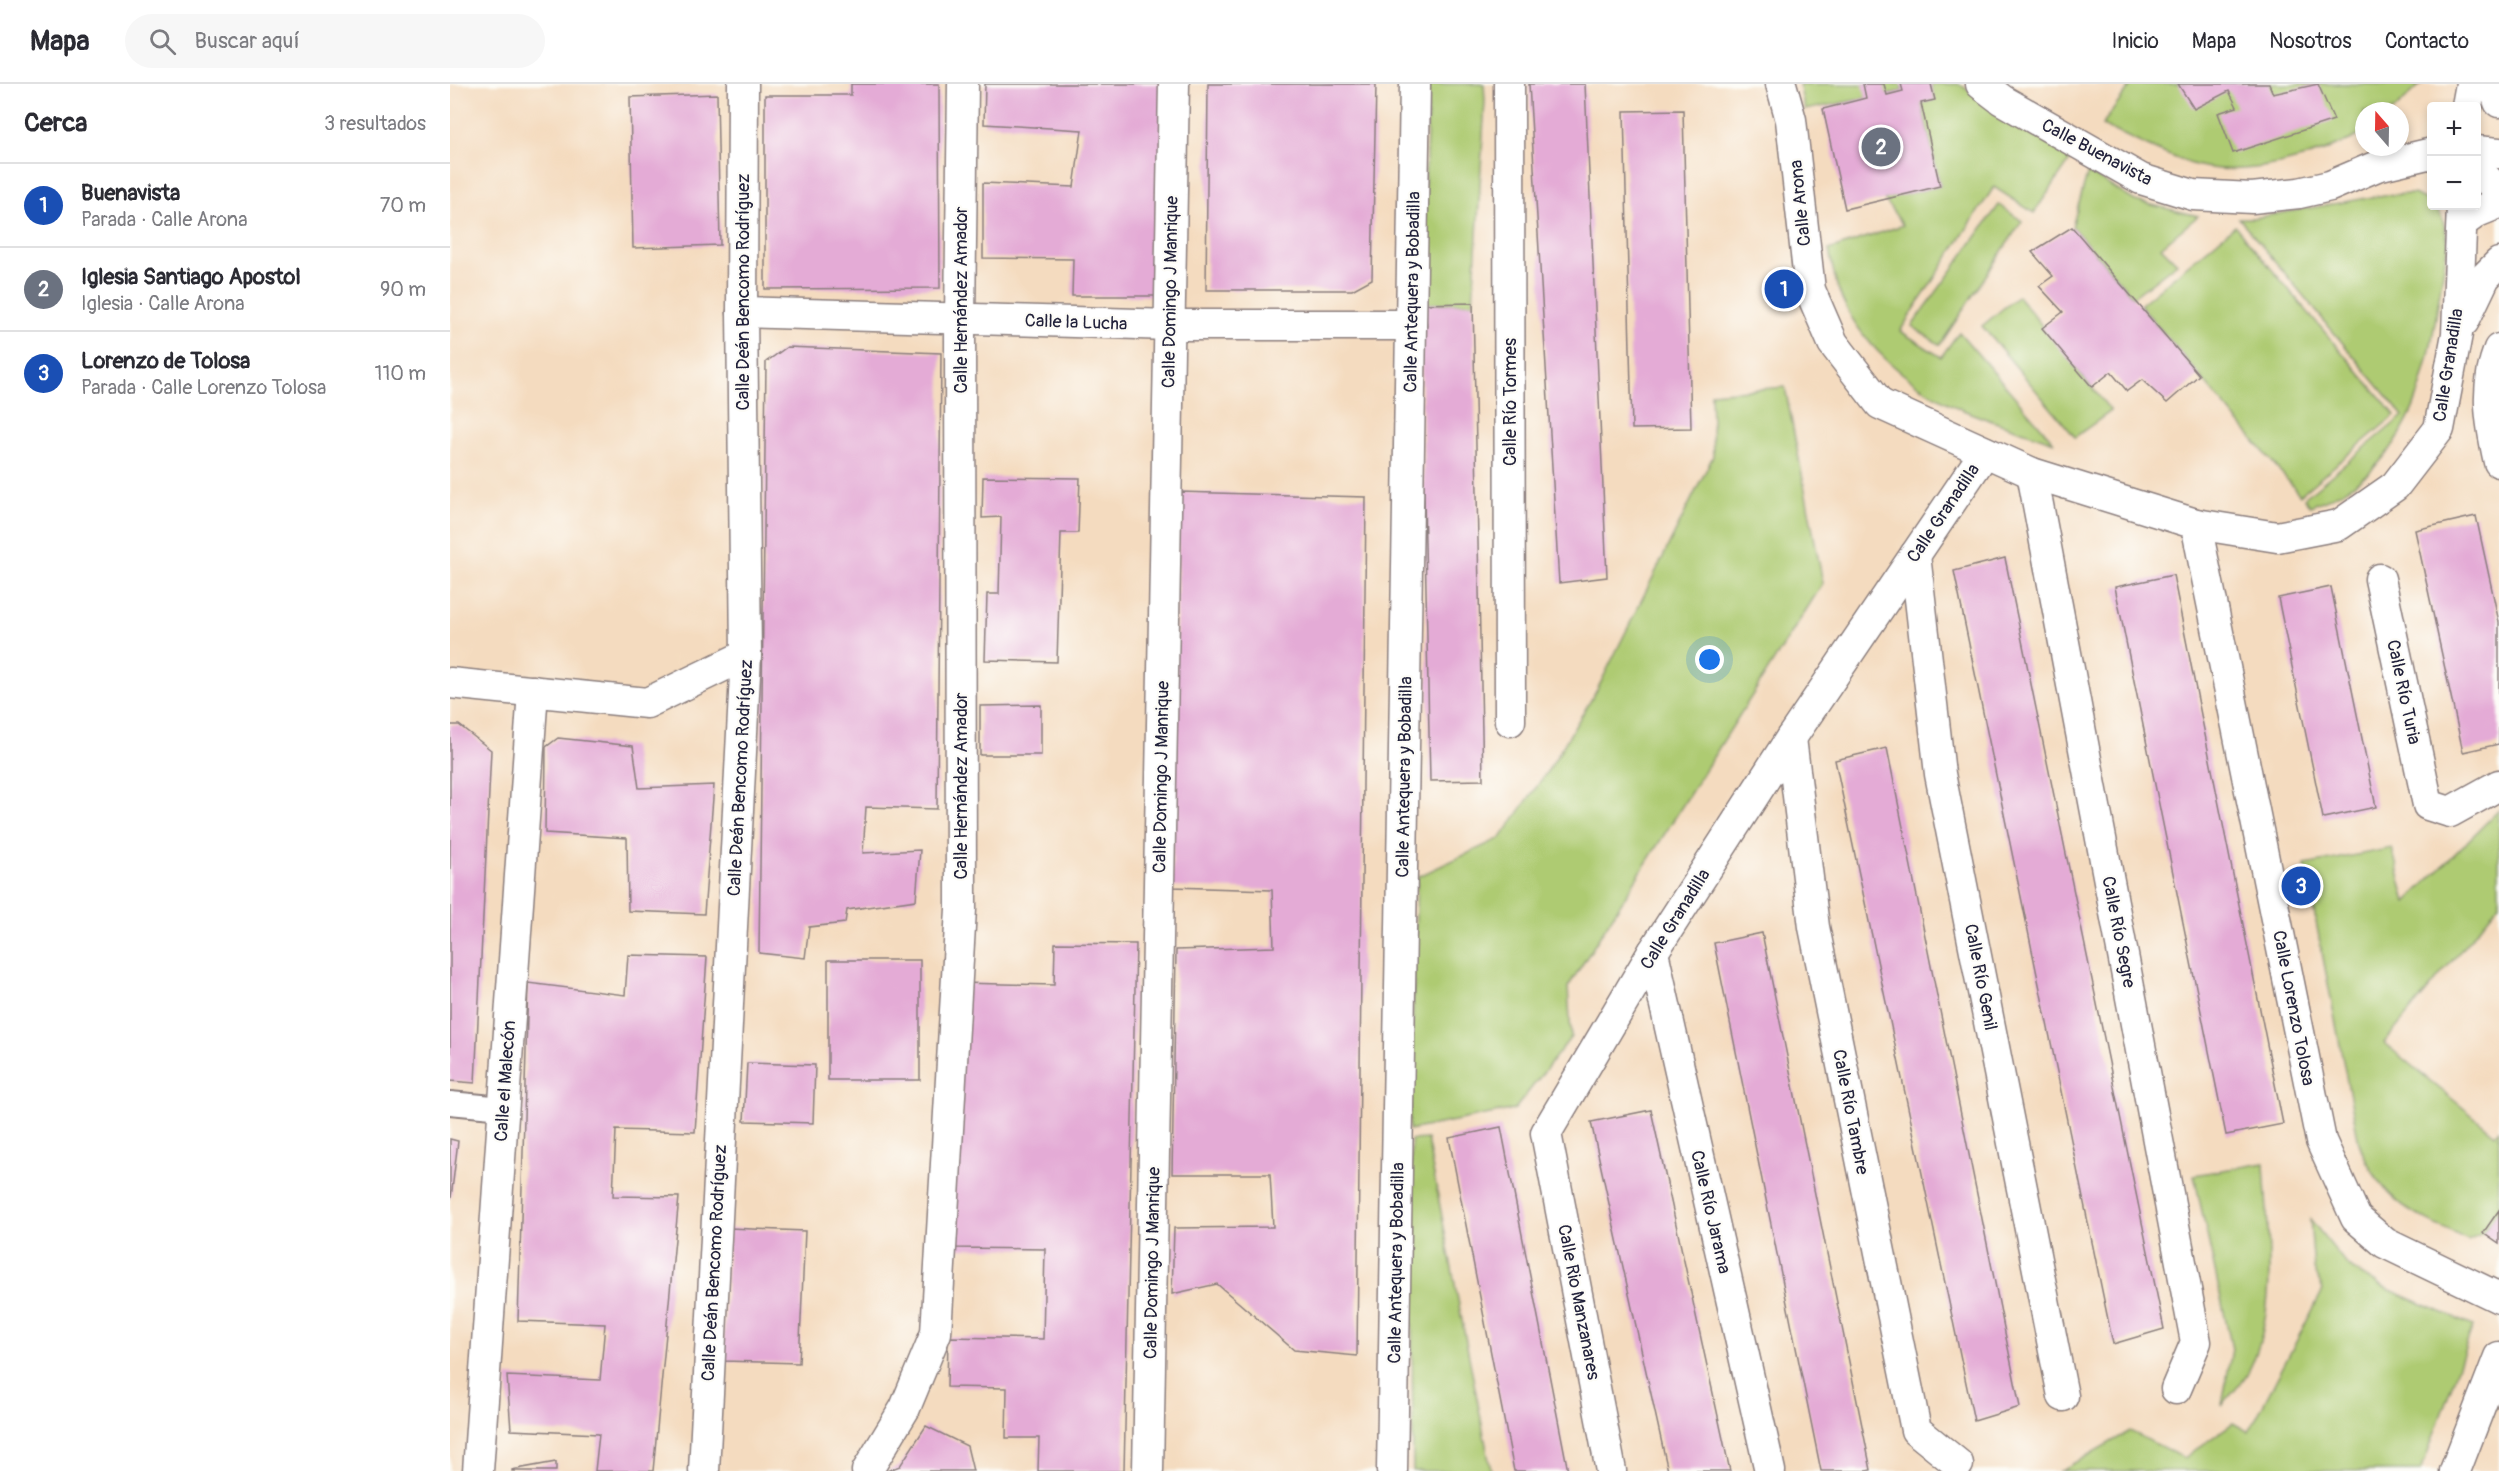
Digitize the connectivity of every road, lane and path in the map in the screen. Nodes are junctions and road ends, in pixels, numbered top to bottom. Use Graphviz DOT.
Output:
graph roads {
  1 [pos="743,84"];
  2 [pos="963,84"];
  3 [pos="1174,84"];
  4 [pos="1416,84"];
  5 [pos="1509,84"];
  6 [pos="1781,84"];
  7 [pos="1981,84"];
  8 [pos="2471,84"];
  9 [pos="2493,84"];
  10 [pos="2468,102"];
  11 [pos="2499,102"];
  12 [pos="2481,151"];
  13 [pos="2499,153"];
  14 [pos="2427,154"];
  15 [pos="2481,174"];
  16 [pos="2499,191"];
  17 [pos="2499,203"];
  18 [pos="2463,214"];
  19 [pos="2499,263"];
  20 [pos="742,312"];
  21 [pos="960,319"];
  22 [pos="1170,325"];
  23 [pos="1412,325"];
  24 [pos="2457,334"];
  25 [pos="2499,349"];
  26 [pos="1984,452"];
  27 [pos="2499,462"];
  28 [pos="2032,472"];
  29 [pos="2196,524"];
  30 [pos="1915,555"];
  31 [pos="2380,579"];
  32 [pos="746,655"];
  33 [pos="450,683"];
  34 [pos="532,691"];
  35 [pos="1510,721"];
  36 [pos="1791,738"];
  37 [pos="2499,784"];
  38 [pos="1653,952"];
  39 [pos="450,1102"];
  40 [pos="503,1108"];
  41 [pos="1546,1133"];
  42 [pos="2499,1298"];
  43 [pos="2499,1357"];
  44 [pos="2176,1389"];
  45 [pos="2064,1396"];
  46 [pos="1958,1464"];
  47 [pos="478,1471"];
  48 [pos="704,1471"];
  49 [pos="867,1471"];
  50 [pos="1148,1471"];
  51 [pos="1392,1471"];
  52 [pos="1611,1471"];
  53 [pos="1770,1471"];
  54 [pos="2455,1471"];
  1 -- 20 [label="street, Calle Deán Bencomo Rodríguez"];
  2 -- 21 [label="street, Calle Hernández Amador"];
  3 -- 22 [label="street, Calle Domingo J Manrique"];
  4 -- 23 [label="street, Calle Antequera y Bobadilla"];
  5 -- 35 [label="street, Calle Río Tormes"];
  6 -- 26 [label="street, Calle Arona"];
  7 -- 14 [label="street, Calle Buenavista"];
  8 -- 10 [label="street"];
  9 -- 11 [label="street"];
  12 -- 13 [label="street"];
  15 -- 16 [label="street"];
  17 -- 18 [label="street"];
  18 -- 24 [label="street, Calle Granadilla"];
  19 -- 24 [label="street"];
  20 -- 21 [label="street, Calle la Lucha"];
  20 -- 32 [label="street, Calle Deán Bencomo Rodríguez"];
  21 -- 22 [label="street, Calle la Lucha"];
  21 -- 49 [label="street, Calle Hernández Amador"];
  22 -- 23 [label="street, Calle la Lucha"];
  22 -- 50 [label="street, Calle Domingo J Manrique"];
  23 -- 51 [label="street, Calle Antequera y Bobadilla"];
  24 -- 29 [label="street, Calle Granadilla"];
  25 -- 27 [label="street"];
  26 -- 28 [label="street, Calle Granadilla"];
  26 -- 30 [label="street, Calle Granadilla"];
  28 -- 29 [label="street, Calle Granadilla"];
  28 -- 44 [label="street, Calle Río Segre"];
  29 -- 42 [label="street, Calle Lorenzo Tolosa"];
  30 -- 36 [label="street, Calle Granadilla"];
  30 -- 45 [label="street, Calle Río Genil"];
  31 -- 37 [label="street, Calle Río Turia"];
  32 -- 34 [label="street"];
  32 -- 48 [label="street, Calle Deán Bencomo Rodríguez"];
  33 -- 34 [label="street"];
  34 -- 40 [label="street, Calle el Malecón"];
  36 -- 38 [label="street, Calle Granadilla"];
  36 -- 46 [label="street, Calle Río Tambre"];
  38 -- 41 [label="street, Calle Granadilla"];
  38 -- 53 [label="street, Calle Río Jarama"];
  39 -- 40 [label="street"];
  40 -- 47 [label="street, Calle el Malecón"];
  41 -- 52 [label="street, Calle Rio Manzanares"];
  43 -- 54 [label="street"];
}
